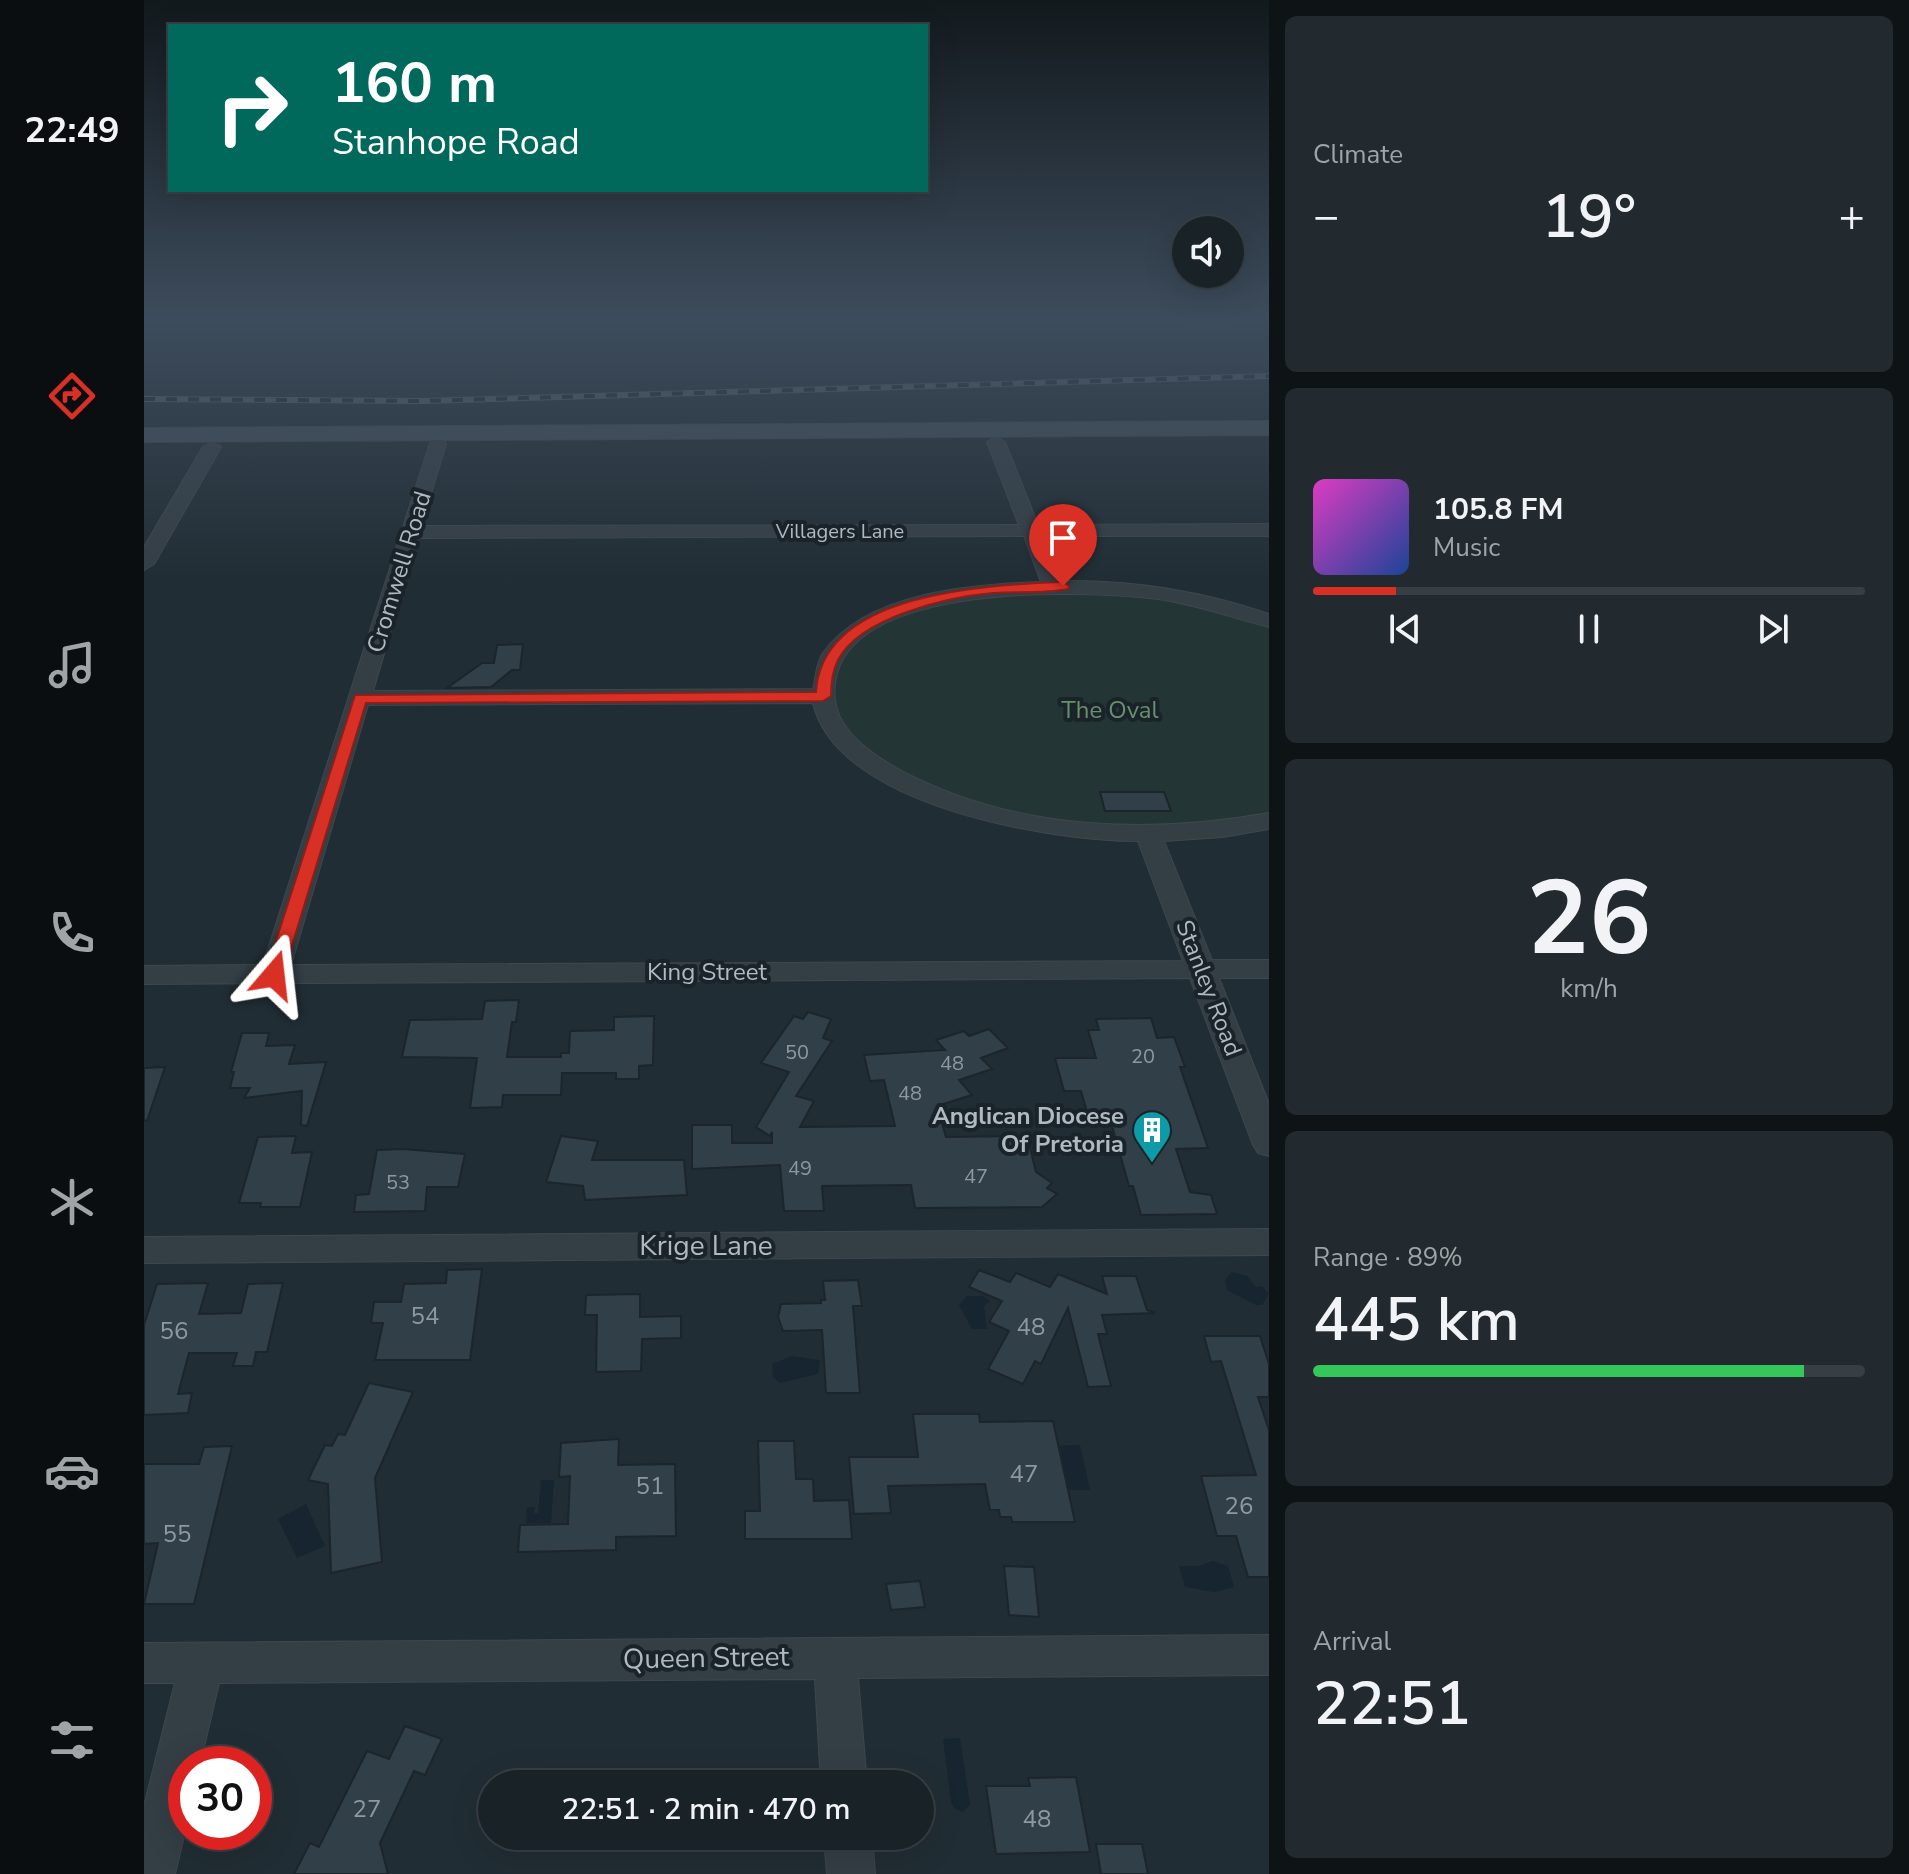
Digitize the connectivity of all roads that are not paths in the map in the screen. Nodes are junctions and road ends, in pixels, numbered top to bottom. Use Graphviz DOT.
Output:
graph roads {
  1 [pos="1269,430"];
  2 [pos="144,435"];
  3 [pos="996,442"];
  4 [pos="437,444"];
  5 [pos="212,447"];
  6 [pos="1269,530"];
  7 [pos="1032,531"];
  8 [pos="412,532"];
  9 [pos="144,564"];
  10 [pos="1053,586"];
  11 [pos="1269,621"];
  12 [pos="823,696"];
  13 [pos="360,698"];
  14 [pos="1269,821"];
  15 [pos="1148,832"];
  16 [pos="1269,969"];
  17 [pos="1202,970"];
  18 [pos="144,975"];
  19 [pos="274,975"];
  20 [pos="1269,1145"];
  21 [pos="1269,1242"];
  22 [pos="144,1250"];
  23 [pos="1269,1655"];
  24 [pos="835,1657"];
  25 [pos="144,1663"];
  26 [pos="202,1663"];
  27 [pos="843,1770"];
  28 [pos="849,1850"];
  29 [pos="151,1874"];
  30 [pos="851,1874"];
  1 -- 2 [label="main road"];
  3 -- 7 [label="street"];
  4 -- 8 [label="street, Cromwell Road"];
  5 -- 9 [label="street"];
  6 -- 7 [label="street, Villagers Lane"];
  7 -- 8 [label="street, Villagers Lane"];
  7 -- 10 [label="street"];
  8 -- 13 [label="street, Cromwell Road"];
  10 -- 11 [label="street"];
  10 -- 12 [label="street"];
  12 -- 13 [label="street"];
  12 -- 15 [label="street"];
  13 -- 19 [label="street, Cromwell Road"];
  14 -- 15 [label="street"];
  15 -- 17 [label="street, Stanley Road"];
  16 -- 17 [label="street, King Street"];
  17 -- 19 [label="street, King Street"];
  17 -- 20 [label="street, Stanley Road"];
  18 -- 19 [label="street, King Street"];
  21 -- 22 [label="street, Krige Lane"];
  23 -- 24 [label="street, Queen Street"];
  24 -- 26 [label="street, Queen Street"];
  24 -- 27 [label="street"];
  25 -- 26 [label="street, Queen Street"];
  26 -- 29 [label="street"];
  28 -- 30 [label="street"];
}
